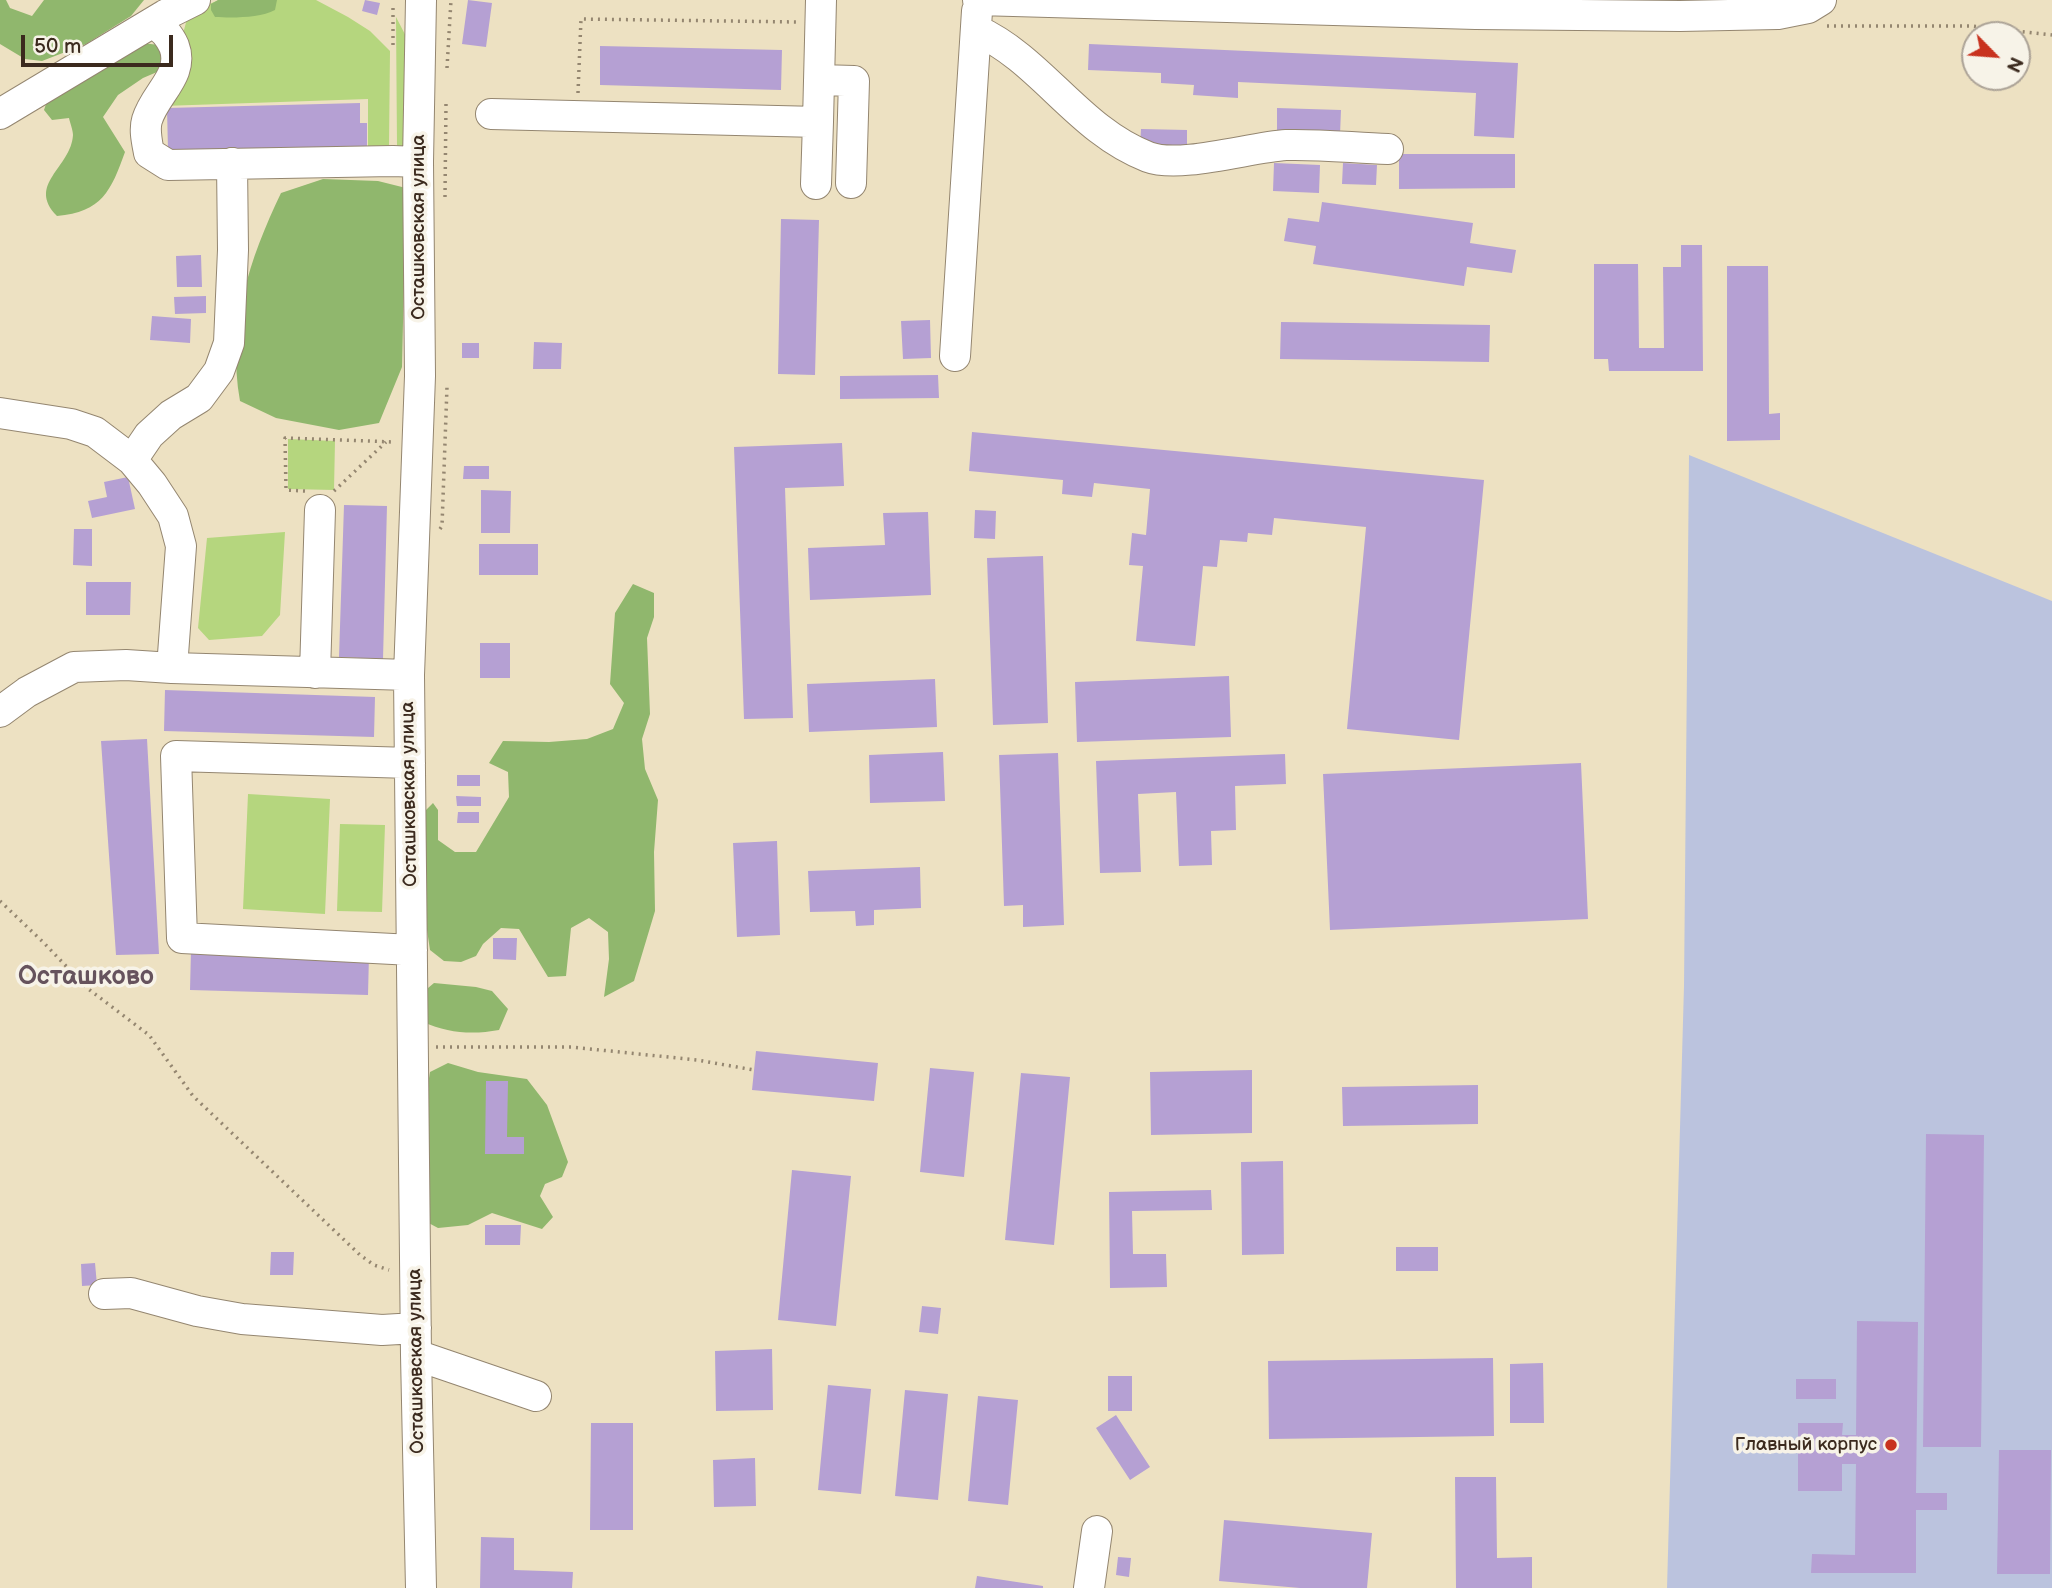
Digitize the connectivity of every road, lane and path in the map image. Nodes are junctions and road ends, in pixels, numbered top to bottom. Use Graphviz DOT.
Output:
graph roads {
  1 [pos="195,0"];
  2 [pos="421,0"];
  3 [pos="978,0"];
  4 [pos="1746,0"];
  5 [pos="1533,7"];
  6 [pos="821,11"];
  7 [pos="1816,11"];
  8 [pos="1715,15"];
  9 [pos="153,23"];
  10 [pos="976,30"];
  11 [pos="2052,35"];
  12 [pos="819,80"];
  13 [pos="0,114"];
  14 [pos="491,114"];
  15 [pos="578,117"];
  16 [pos="818,122"];
  17 [pos="1388,149"];
  18 [pos="418,162"];
  19 [pos="232,163"];
  20 [pos="851,183"];
  21 [pos="816,184"];
  22 [pos="955,356"];
  23 [pos="0,413"];
  24 [pos="386,442"];
  25 [pos="417,443"];
  26 [pos="132,460"];
  27 [pos="317,497"];
  28 [pos="172,668"];
  29 [pos="315,673"];
  30 [pos="409,675"];
  31 [pos="0,712"];
  32 [pos="410,763"];
  33 [pos="0,901"];
  34 [pos="412,950"];
  35 [pos="413,1048"];
  36 [pos="754,1070"];
  37 [pos="416,1275"];
  38 [pos="104,1294"];
  39 [pos="416,1342"];
  40 [pos="536,1396"];
  41 [pos="1097,1531"];
  42 [pos="421,1588"];
  43 [pos="1089,1588"];
  1 -- 9 [label="street"];
  2 -- 18 [label="street, Осташковская улица"];
  3 -- 5 [label="street"];
  3 -- 10 [label="street"];
  4 -- 8 [label="street"];
  5 -- 8 [label="street"];
  6 -- 12 [label="street"];
  6 -- 15 [label="path"];
  7 -- 8 [label="street"];
  7 -- 11 [label="path"];
  9 -- 13 [label="street"];
  9 -- 19 [label="street"];
  10 -- 17 [label="street"];
  10 -- 22 [label="street"];
  12 -- 16 [label="street"];
  12 -- 20 [label="street"];
  14 -- 15 [label="street"];
  15 -- 16 [label="street"];
  16 -- 21 [label="street"];
  18 -- 19 [label="street"];
  18 -- 25 [label="street, Осташковская улица"];
  19 -- 26 [label="street"];
  23 -- 26 [label="street"];
  24 -- 25 [label="path"];
  24 -- 27 [label="path"];
  24 -- 27 [label="path"];
  25 -- 30 [label="street, Осташковская улица"];
  26 -- 28 [label="street"];
  27 -- 29 [label="street"];
  28 -- 29 [label="street"];
  28 -- 31 [label="street"];
  29 -- 30 [label="street"];
  30 -- 32 [label="street, Осташковская улица"];
  32 -- 34 [label="street, Осташковская улица"];
  32 -- 34 [label="street"];
  33 -- 37 [label="path"];
  34 -- 35 [label="street, Осташковская улица"];
  35 -- 36 [label="path"];
  35 -- 37 [label="street, Осташковская улица"];
  37 -- 39 [label="street, Осташковская улица"];
  38 -- 39 [label="street"];
  39 -- 40 [label="street"];
  39 -- 42 [label="street, Осташковская улица"];
  41 -- 43 [label="street"];
}
